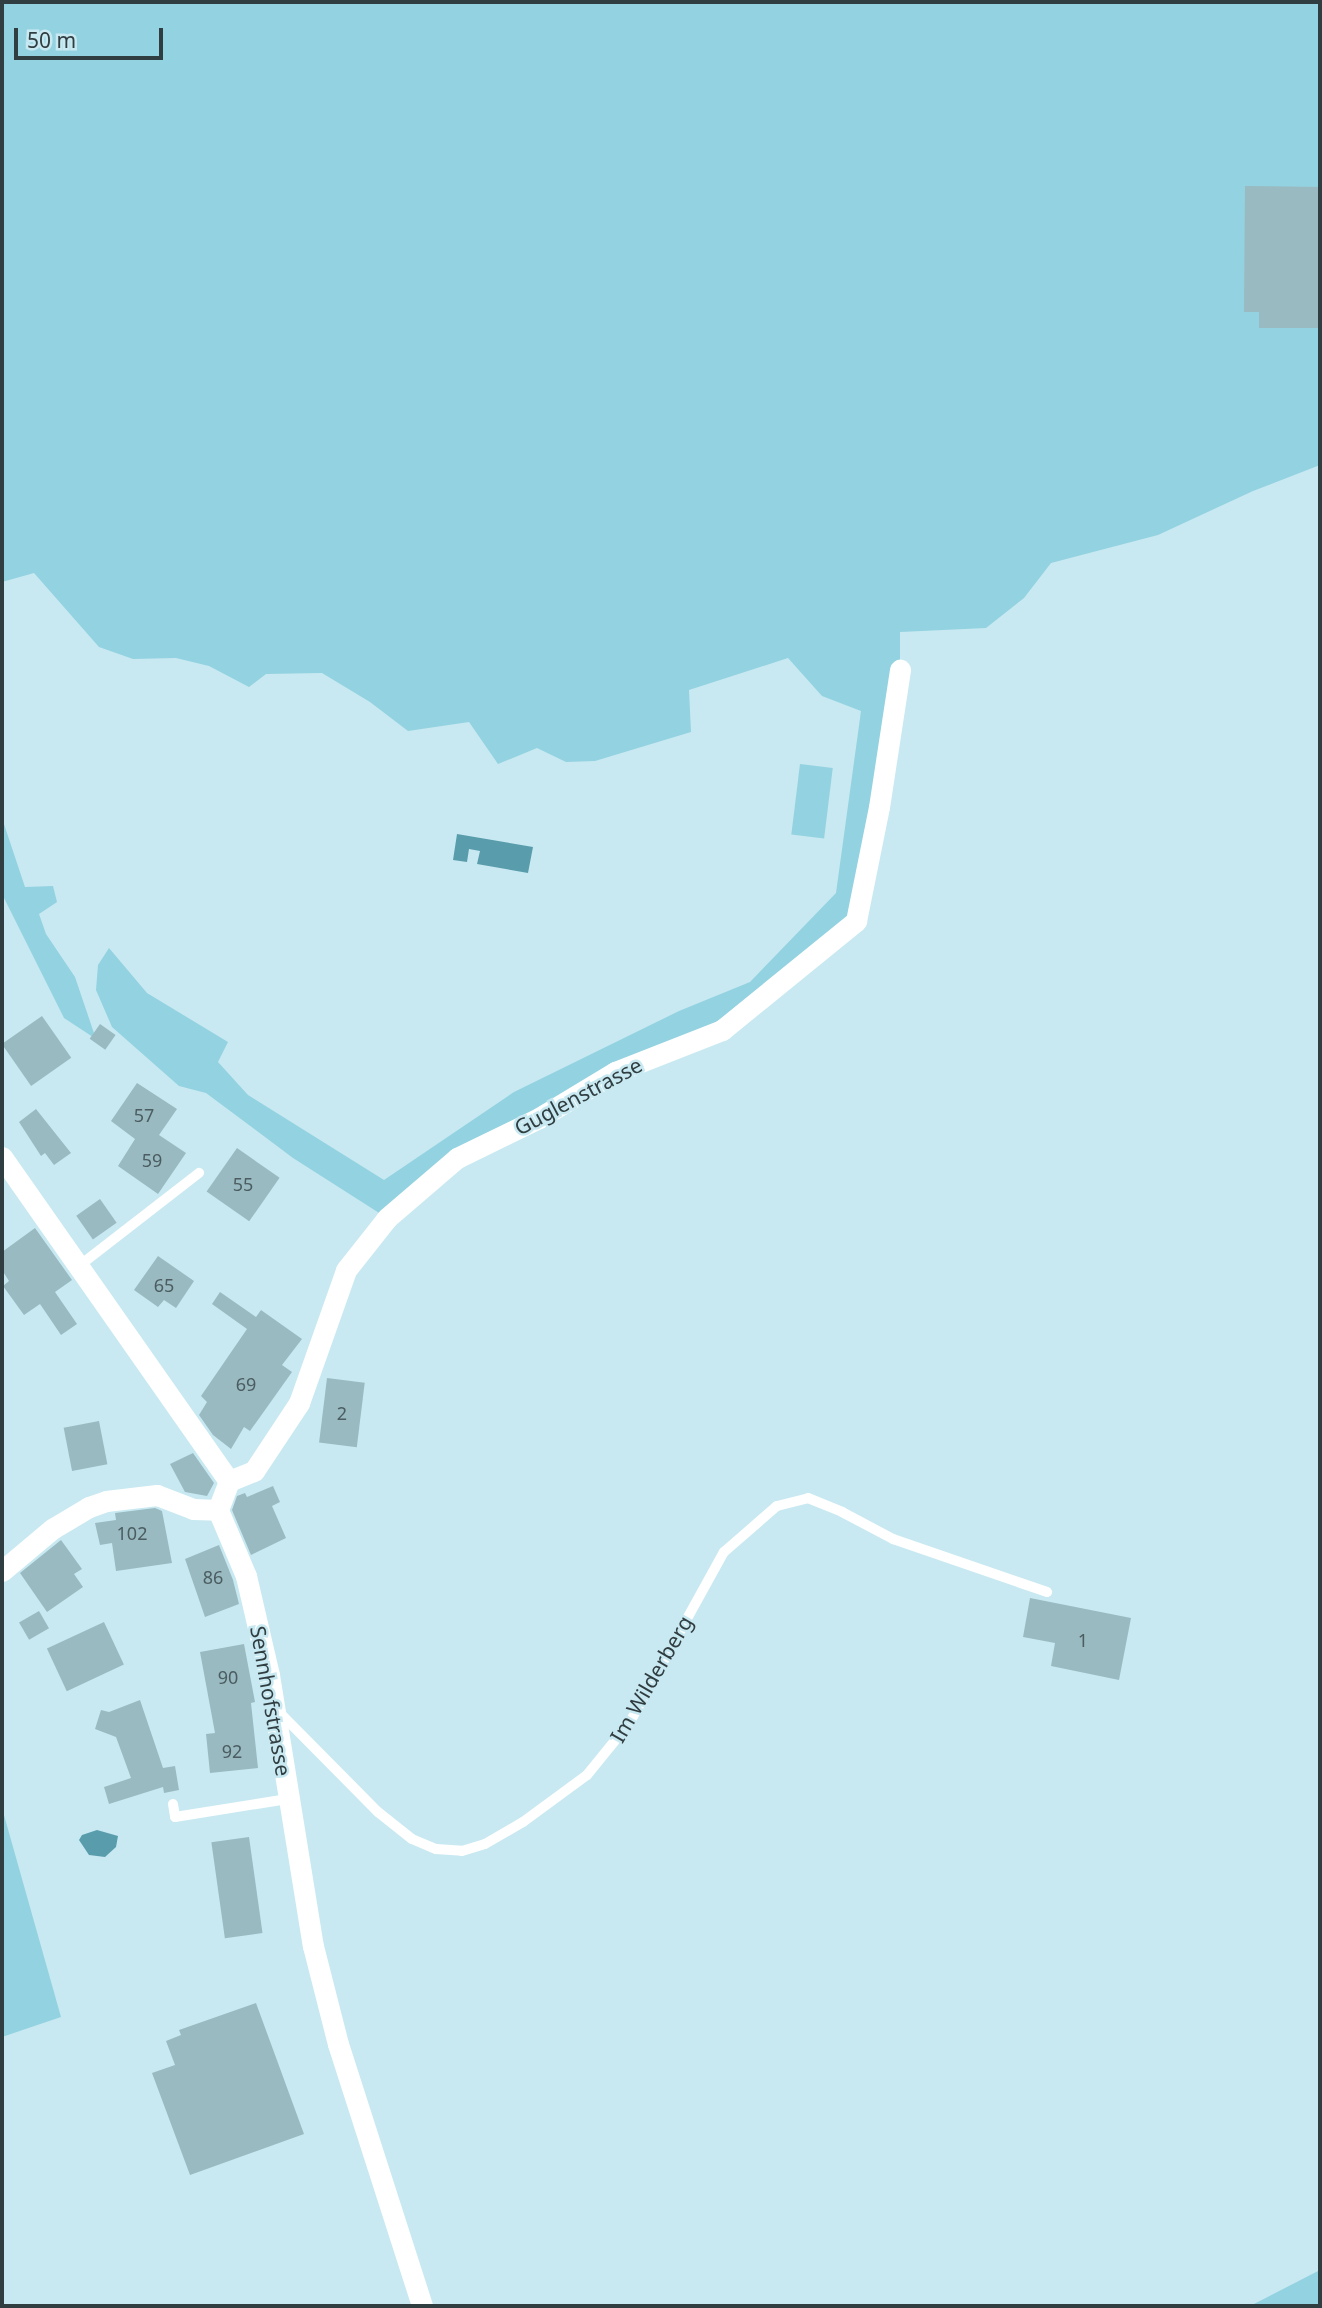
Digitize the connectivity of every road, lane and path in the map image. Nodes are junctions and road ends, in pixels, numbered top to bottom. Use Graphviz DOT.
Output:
graph roads {
  1 [pos="900,670"];
  2 [pos="2,1157"];
  3 [pos="199,1173"];
  4 [pos="79,1266"];
  5 [pos="229,1481"];
  6 [pos="218,1510"];
  7 [pos="2,1571"];
  8 [pos="1047,1592"];
  9 [pos="274,1706"];
  10 [pos="288,1799"];
  11 [pos="173,1804"];
  12 [pos="422,2306"];
  1 -- 5 [label="street, Guglenstrasse"];
  2 -- 4 [label="street"];
  3 -- 4 [label="lane"];
  4 -- 5 [label="street"];
  5 -- 6 [label="street"];
  6 -- 7 [label="street"];
  6 -- 9 [label="street, Sennhofstrasse"];
  8 -- 9 [label="lane, Im Wilderberg"];
  9 -- 10 [label="street, Sennhofstrasse"];
  10 -- 11 [label="lane"];
  10 -- 12 [label="street, Sennhofstrasse"];
}
